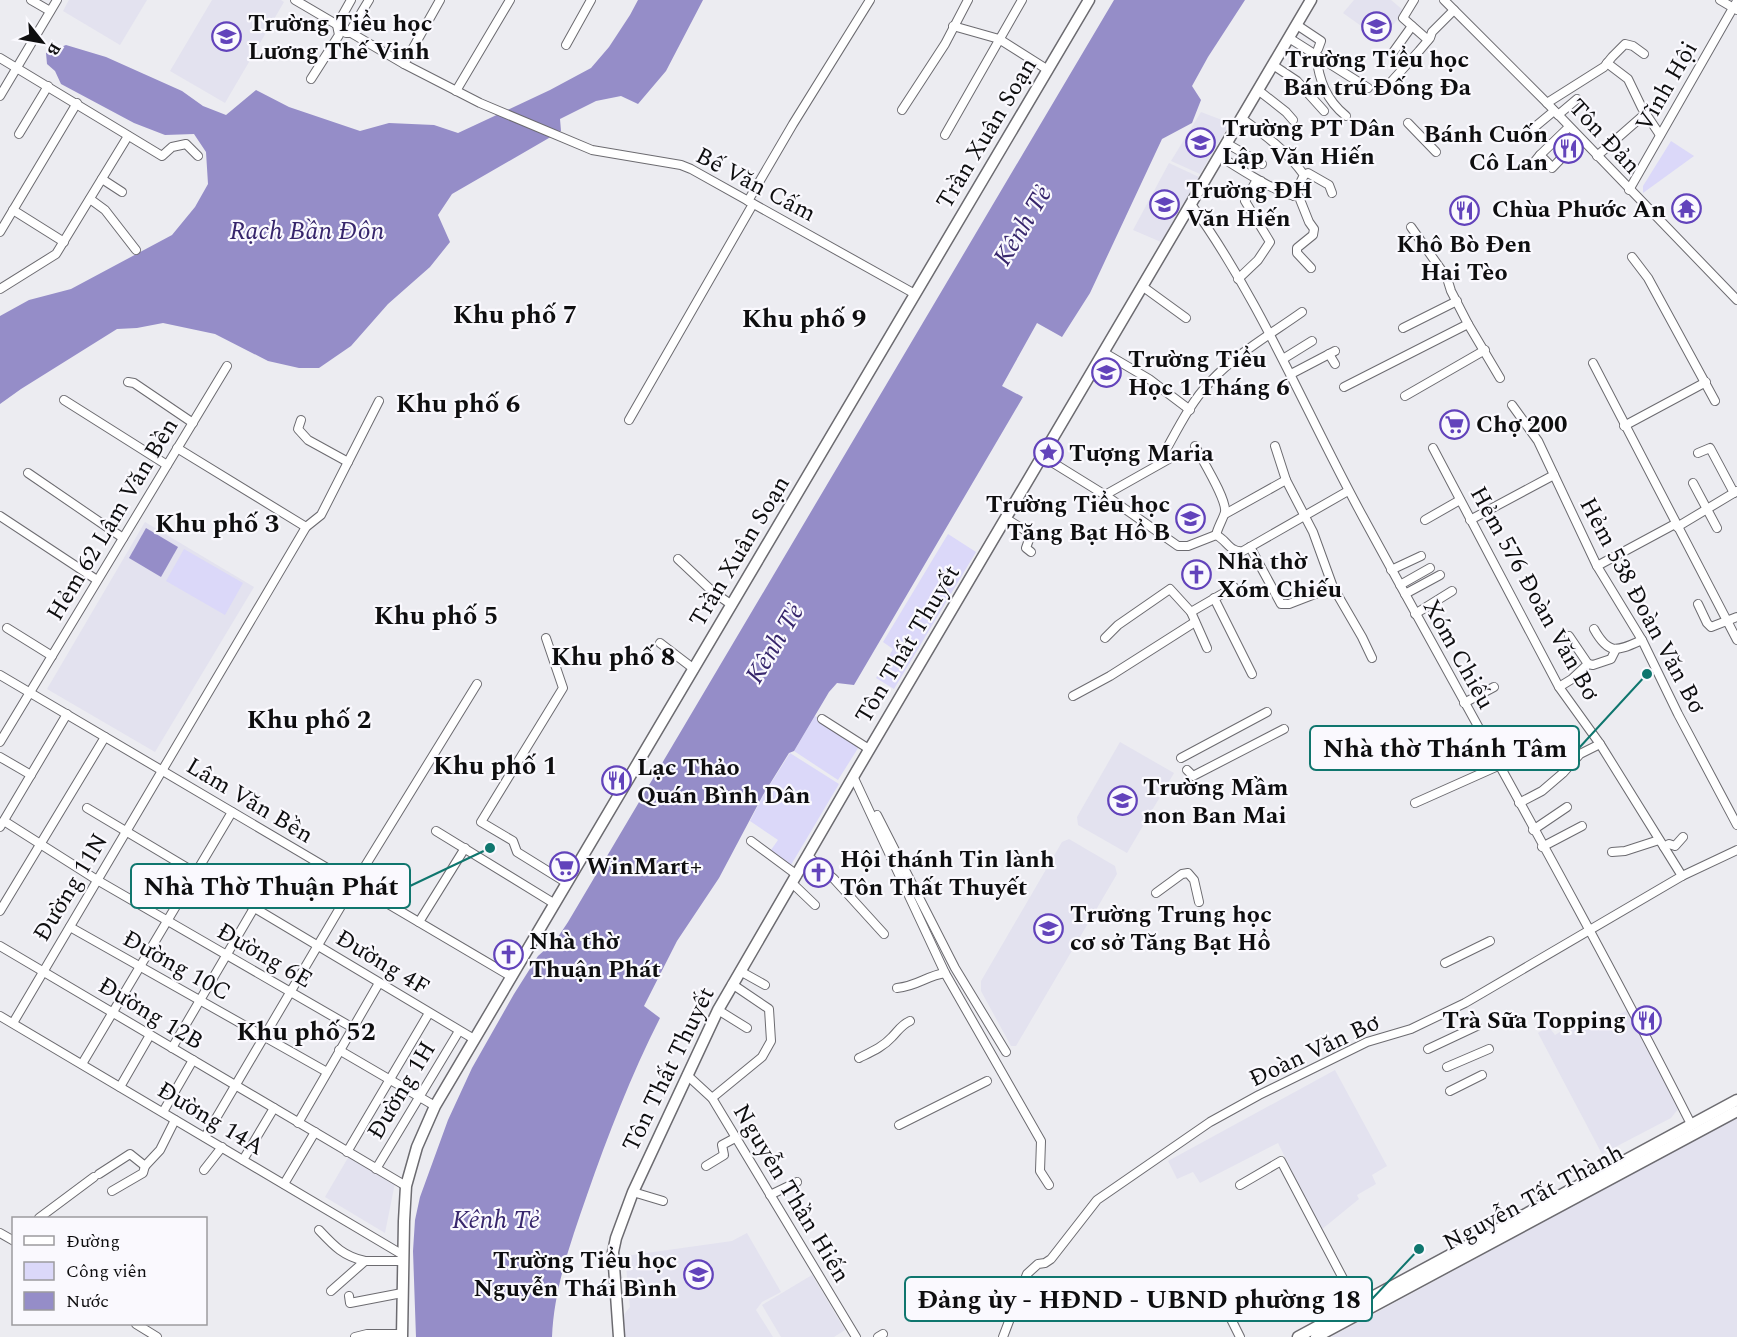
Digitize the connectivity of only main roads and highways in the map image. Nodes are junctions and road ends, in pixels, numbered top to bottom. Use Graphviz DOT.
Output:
graph roads {
  1 [pos="1089,0"];
  2 [pos="1311,0"];
  3 [pos="1737,1100"];
  4 [pos="1737,1111"];
  5 [pos="1693,1129"];
  6 [pos="402,1335"];
  7 [pos="619,1337"];
  8 [pos="1298,1337"];
  9 [pos="1316,1337"];
  1 -- 6 [label="main road, Trần Xuân Soạn"];
  2 -- 7 [label="main road, Tôn Thất Thuyết"];
  3 -- 5 [label="main road, Nguyễn Tất Thành"];
  4 -- 5 [label="main road, Nguyễn Tất Thành"];
  5 -- 8 [label="main road, Nguyễn Tất Thành"];
  5 -- 9 [label="main road, Nguyễn Tất Thành"];
}
